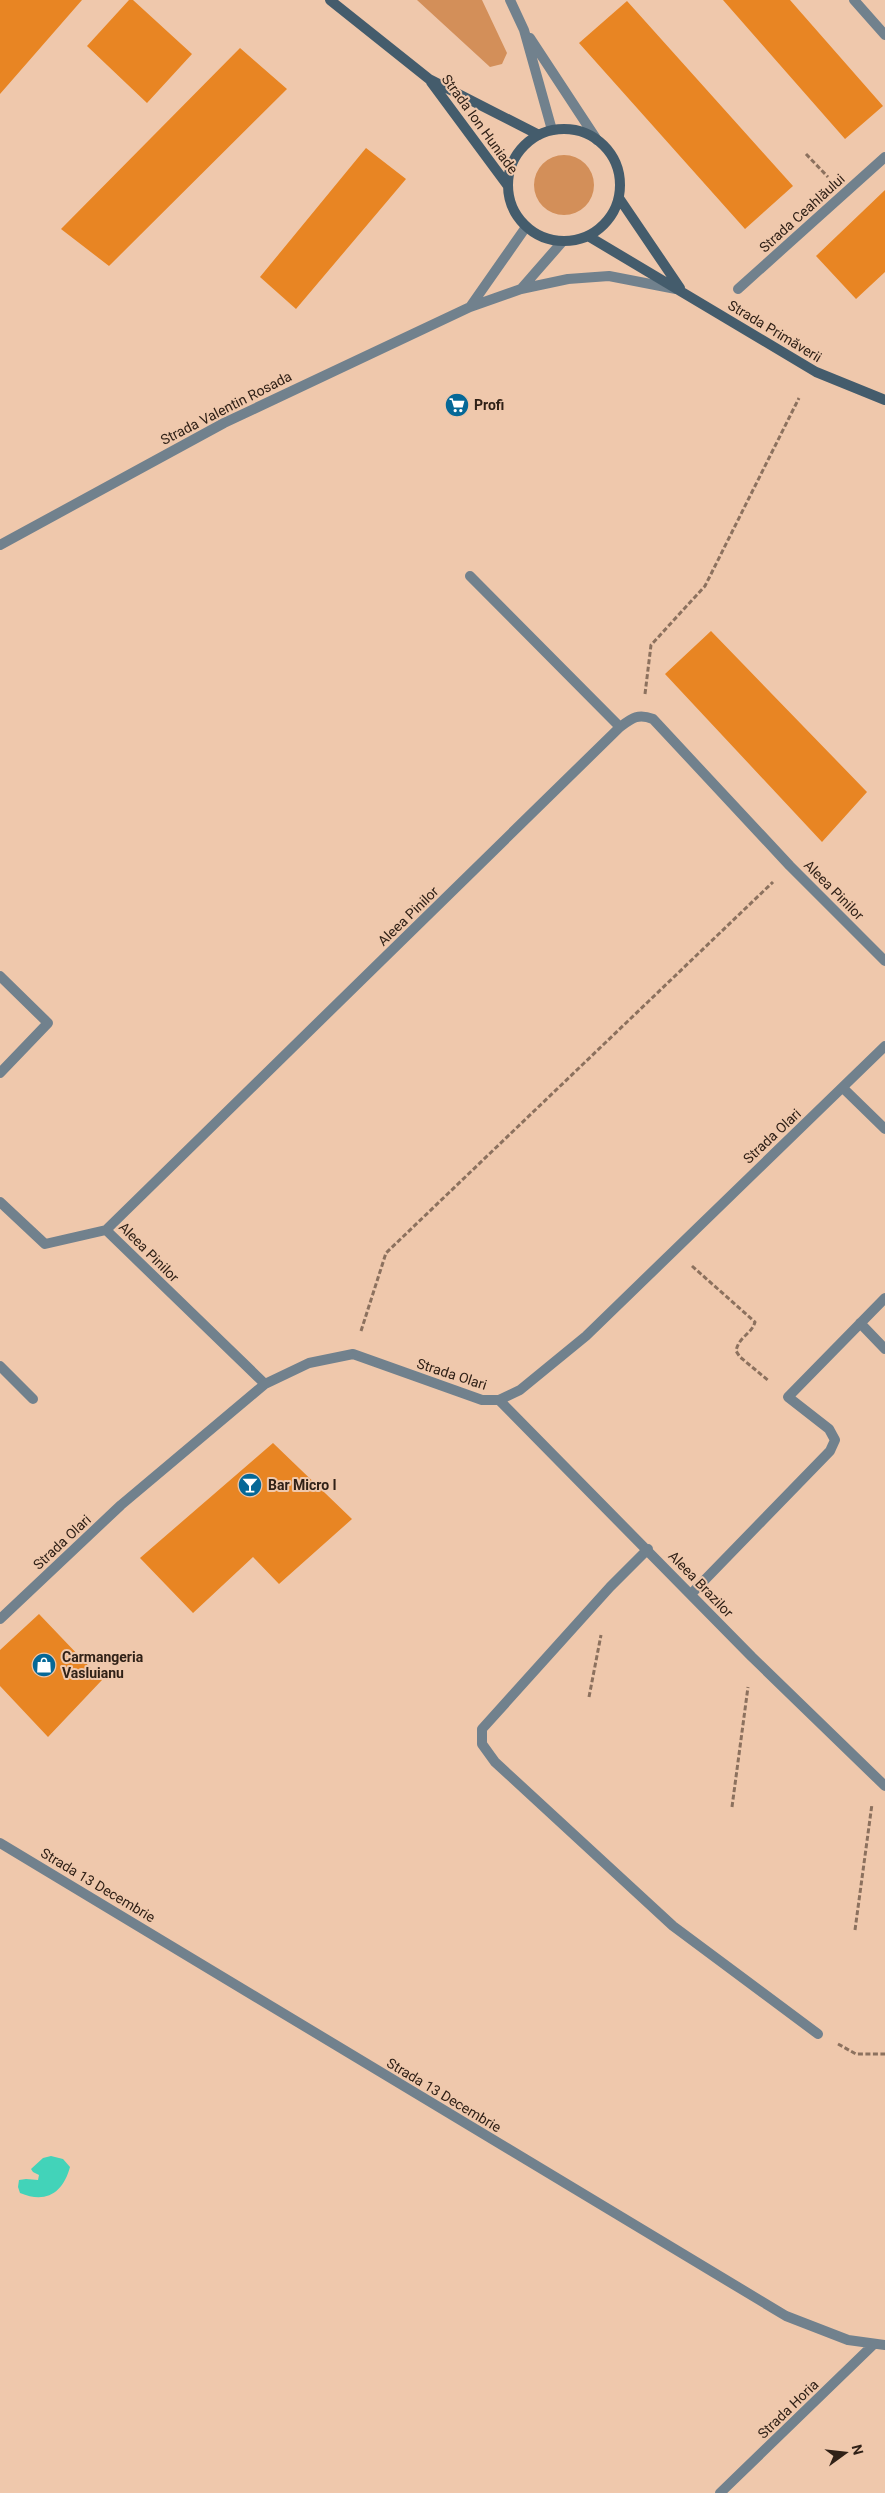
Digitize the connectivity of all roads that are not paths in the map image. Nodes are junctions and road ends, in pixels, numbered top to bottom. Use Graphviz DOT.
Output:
graph roads {
  1 [pos="330,0"];
  2 [pos="510,0"];
  3 [pos="854,0"];
  4 [pos="524,30"];
  5 [pos="885,35"];
  6 [pos="429,79"];
  7 [pos="552,130"];
  8 [pos="539,135"];
  9 [pos="597,140"];
  10 [pos="885,157"];
  11 [pos="508,186"];
  12 [pos="619,198"];
  13 [pos="526,226"];
  14 [pos="588,236"];
  15 [pos="563,242"];
  16 [pos="738,288"];
  17 [pos="521,289"];
  18 [pos="682,290"];
  19 [pos="470,307"];
  20 [pos="885,400"];
  21 [pos="0,545"];
  22 [pos="470,576"];
  23 [pos="620,727"];
  24 [pos="885,960"];
  25 [pos="0,976"];
  26 [pos="885,1046"];
  27 [pos="0,1073"];
  28 [pos="843,1088"];
  29 [pos="885,1129"];
  30 [pos="0,1202"];
  31 [pos="106,1230"];
  32 [pos="885,1298"];
  33 [pos="860,1322"];
  34 [pos="885,1349"];
  35 [pos="0,1366"];
  36 [pos="265,1384"];
  37 [pos="33,1398"];
  38 [pos="499,1400"];
  39 [pos="648,1549"];
  40 [pos="692,1593"];
  41 [pos="0,1619"];
  42 [pos="885,1786"];
  43 [pos="0,1843"];
  44 [pos="818,2034"];
  45 [pos="880,2344"];
  46 [pos="720,2493"];
  1 -- 6 [label="street, Strada Ion Huniade"];
  2 -- 4 [label="street"];
  3 -- 5 [label="street"];
  4 -- 7 [label="street"];
  4 -- 9 [label="street"];
  6 -- 8 [label="street, Strada Ion Huniade"];
  6 -- 11 [label="street, Strada Ion Huniade"];
  7 -- 8 [label="street"];
  7 -- 9 [label="street"];
  8 -- 11 [label="street"];
  9 -- 12 [label="street"];
  10 -- 16 [label="street, Strada Ceahlăului"];
  11 -- 13 [label="street"];
  12 -- 14 [label="street"];
  12 -- 18 [label="street, Strada Primăverii"];
  13 -- 15 [label="street"];
  13 -- 19 [label="street"];
  14 -- 15 [label="street"];
  14 -- 18 [label="street, Strada Primăverii"];
  15 -- 17 [label="street, Strada Valentin Rosada"];
  17 -- 18 [label="street, Strada Valentin Rosada"];
  17 -- 19 [label="street, Strada Valentin Rosada"];
  18 -- 20 [label="street, Strada Primăverii"];
  19 -- 21 [label="street, Strada Valentin Rosada"];
  22 -- 23 [label="street"];
  23 -- 24 [label="street, Aleea Pinilor"];
  23 -- 31 [label="street, Aleea Pinilor"];
  25 -- 27 [label="street"];
  26 -- 28 [label="street, Strada Olari"];
  28 -- 29 [label="street"];
  28 -- 38 [label="street, Strada Olari"];
  30 -- 31 [label="street"];
  31 -- 36 [label="street, Aleea Pinilor"];
  32 -- 33 [label="street"];
  33 -- 34 [label="street"];
  33 -- 40 [label="street"];
  35 -- 37 [label="street"];
  36 -- 38 [label="street, Strada Olari"];
  36 -- 41 [label="street, Strada Olari"];
  38 -- 39 [label="street, Aleea Brazilor"];
  39 -- 40 [label="street, Aleea Brazilor"];
  39 -- 44 [label="street"];
  40 -- 42 [label="street, Aleea Brazilor"];
  43 -- 45 [label="street, Strada 13 Decembrie"];
  45 -- 46 [label="street, Strada Horia"];
}
